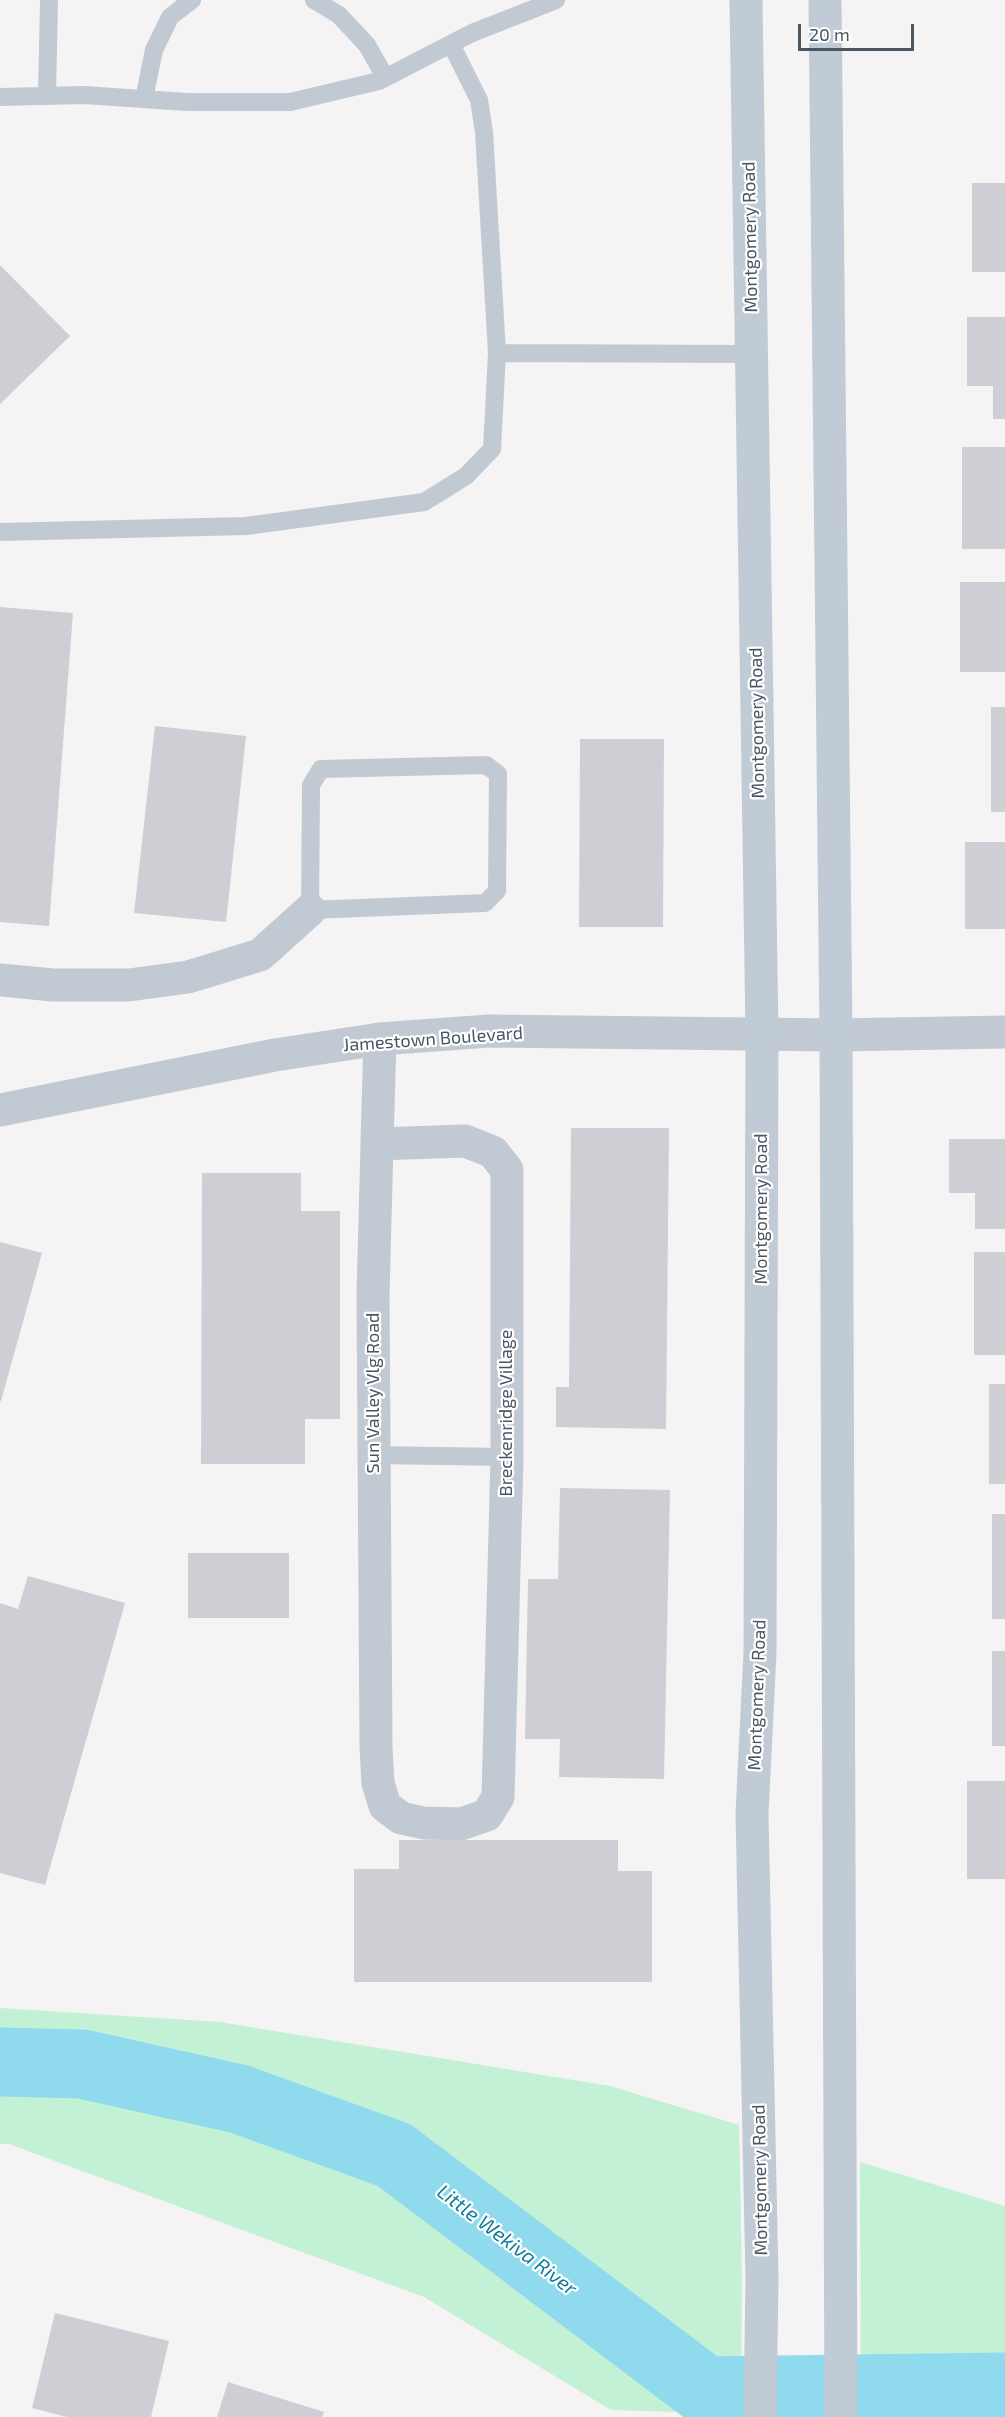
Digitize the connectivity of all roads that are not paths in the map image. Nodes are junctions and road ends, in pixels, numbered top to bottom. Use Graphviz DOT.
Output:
graph roads {
  1 [pos="49,0"];
  2 [pos="192,0"];
  3 [pos="314,0"];
  4 [pos="556,0"];
  5 [pos="746,0"];
  6 [pos="825,0"];
  7 [pos="451,44"];
  8 [pos="385,77"];
  9 [pos="47,96"];
  10 [pos="0,97"];
  11 [pos="144,99"];
  12 [pos="497,353"];
  13 [pos="752,354"];
  14 [pos="0,532"];
  15 [pos="310,910"];
  16 [pos="0,980"];
  17 [pos="1005,1032"];
  18 [pos="762,1033"];
  19 [pos="836,1035"];
  20 [pos="380,1039"];
  21 [pos="0,1110"];
  22 [pos="377,1144"];
  23 [pos="374,1455"];
  24 [pos="507,1457"];
  25 [pos="498,1797"];
  26 [pos="760,2417"];
  27 [pos="841,2417"];
  1 -- 9 [label="lane"];
  2 -- 11 [label="lane"];
  3 -- 8 [label="lane"];
  4 -- 7 [label="lane"];
  5 -- 13 [label="main road, Montgomery Road"];
  6 -- 19 [label="main road"];
  7 -- 8 [label="lane"];
  7 -- 12 [label="lane"];
  8 -- 11 [label="lane"];
  9 -- 10 [label="lane"];
  9 -- 11 [label="lane"];
  12 -- 13 [label="lane"];
  12 -- 14 [label="lane"];
  13 -- 18 [label="main road, Montgomery Road"];
  15 -- 15 [label="lane"];
  15 -- 16 [label="street"];
  17 -- 19 [label="street, Jamestown Boulevard"];
  18 -- 19 [label="street, Jamestown Boulevard"];
  18 -- 20 [label="street, Jamestown Boulevard"];
  18 -- 26 [label="main road, Montgomery Road"];
  19 -- 27 [label="main road"];
  20 -- 21 [label="street, Jamestown Boulevard"];
  20 -- 22 [label="street, Sun Valley Vlg Road"];
  22 -- 23 [label="street, Sun Valley Vlg Road"];
  22 -- 24 [label="street, Breckenridge Village"];
  23 -- 24 [label="lane"];
  23 -- 25 [label="street, Sun Valley Vlg Road"];
  24 -- 25 [label="street, Breckenridge Village"];
}
